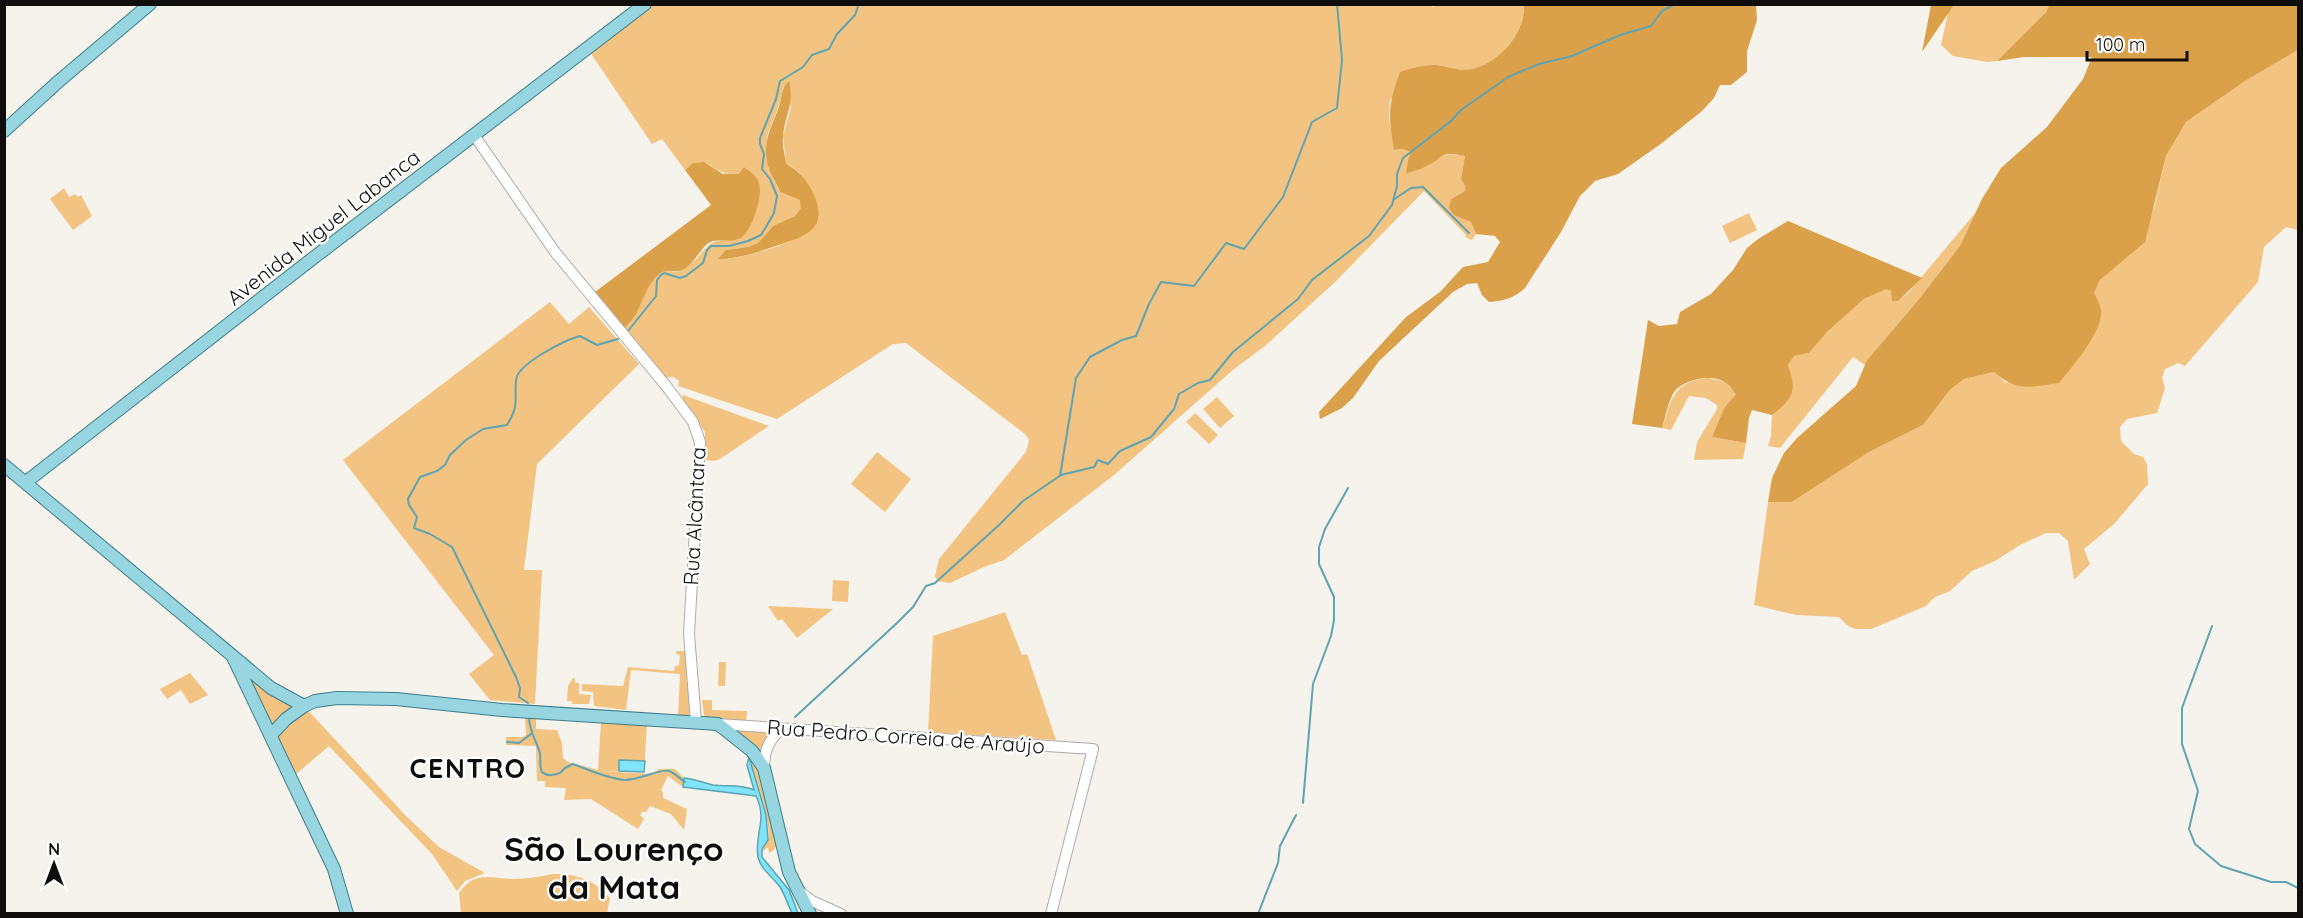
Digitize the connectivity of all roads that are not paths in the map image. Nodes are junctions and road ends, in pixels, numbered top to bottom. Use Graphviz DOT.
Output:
graph roads {
  1 [pos="150,4"];
  2 [pos="645,4"];
  3 [pos="4,131"];
  4 [pos="474,135"];
  5 [pos="4,465"];
  6 [pos="26,482"];
  7 [pos="231,653"];
  8 [pos="304,706"];
  9 [pos="696,722"];
  10 [pos="718,724"];
  11 [pos="782,728"];
  12 [pos="271,735"];
  13 [pos="764,768"];
  14 [pos="796,888"];
  15 [pos="347,914"];
  16 [pos="810,914"];
  17 [pos="841,914"];
  18 [pos="1052,914"];
  1 -- 3 [label="main road"];
  2 -- 4 [label="main road, Avenida Miguel Labanca"];
  4 -- 6 [label="main road, Avenida Miguel Labanca"];
  4 -- 9 [label="street, Rua Alcântara"];
  5 -- 6 [label="main road"];
  6 -- 7 [label="main road"];
  7 -- 8 [label="main road"];
  7 -- 12 [label="main road"];
  8 -- 9 [label="main road"];
  8 -- 12 [label="main road"];
  9 -- 10 [label="main road"];
  10 -- 11 [label="street, Rua Pedro Correia de Araújo"];
  10 -- 13 [label="main road"];
  11 -- 13 [label="street"];
  11 -- 18 [label="street, Rua Pedro Correia de Araújo"];
  12 -- 15 [label="main road"];
  13 -- 14 [label="main road"];
  14 -- 16 [label="main road"];
  14 -- 17 [label="street"];
}
